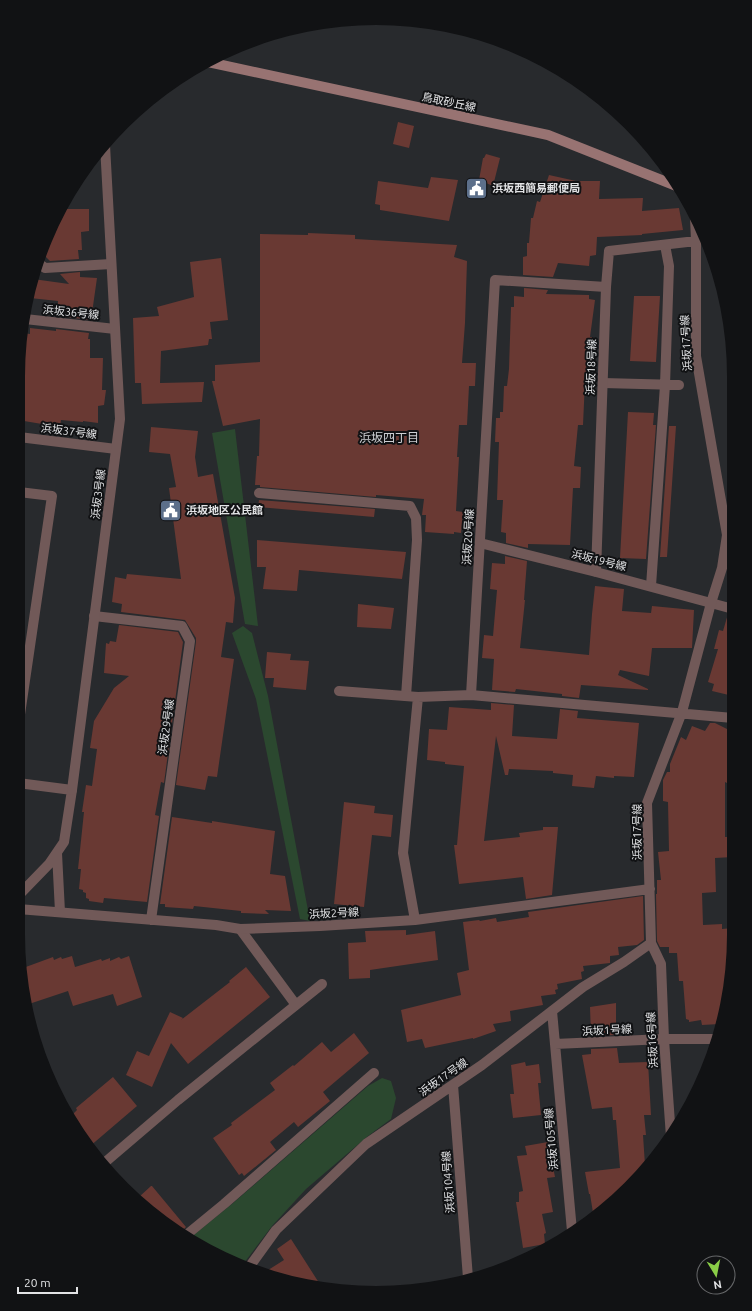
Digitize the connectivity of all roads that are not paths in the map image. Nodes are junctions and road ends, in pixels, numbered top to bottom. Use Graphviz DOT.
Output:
graph roads {
  1 [pos="216,64"];
  2 [pos="105,153"];
  3 [pos="670,184"];
  4 [pos="696,232"];
  5 [pos="696,241"];
  6 [pos="665,245"];
  7 [pos="111,264"];
  8 [pos="43,266"];
  9 [pos="606,287"];
  10 [pos="30,320"];
  11 [pos="115,329"];
  12 [pos="603,383"];
  13 [pos="665,385"];
  14 [pos="679,385"];
  15 [pos="25,438"];
  16 [pos="116,449"];
  17 [pos="25,493"];
  18 [pos="259,493"];
  19 [pos="727,518"];
  20 [pos="480,543"];
  21 [pos="727,547"];
  22 [pos="596,572"];
  23 [pos="651,586"];
  24 [pos="711,603"];
  25 [pos="727,607"];
  26 [pos="94,616"];
  27 [pos="25,680"];
  28 [pos="339,691"];
  29 [pos="471,695"];
  30 [pos="406,696"];
  31 [pos="418,697"];
  32 [pos="682,712"];
  33 [pos="727,717"];
  34 [pos="25,784"];
  35 [pos="72,790"];
  36 [pos="57,853"];
  37 [pos="25,889"];
  38 [pos="650,889"];
  39 [pos="25,910"];
  40 [pos="60,912"];
  41 [pos="151,920"];
  42 [pos="415,920"];
  43 [pos="240,928"];
  44 [pos="651,943"];
  45 [pos="322,984"];
  46 [pos="296,1005"];
  47 [pos="552,1011"];
  48 [pos="664,1039"];
  49 [pos="711,1039"];
  50 [pos="555,1044"];
  51 [pos="374,1073"];
  52 [pos="453,1084"];
  53 [pos="670,1126"];
  54 [pos="108,1161"];
  55 [pos="572,1227"];
  56 [pos="189,1232"];
  57 [pos="252,1263"];
  58 [pos="468,1274"];
  1 -- 3 [label="main road, 鳥取砂丘線"];
  2 -- 7 [label="street, 浜坂3号線"];
  4 -- 5 [label="street, 浜坂17号線"];
  5 -- 6 [label="street, 浜坂18号線"];
  5 -- 19 [label="street, 浜坂17号線"];
  6 -- 9 [label="street, 浜坂18号線"];
  6 -- 13 [label="street"];
  7 -- 8 [label="street"];
  7 -- 11 [label="street, 浜坂3号線"];
  9 -- 12 [label="street, 浜坂18号線"];
  9 -- 20 [label="street, 浜坂20号線"];
  10 -- 11 [label="street, 浜坂36号線"];
  11 -- 16 [label="street, 浜坂3号線"];
  12 -- 13 [label="street"];
  12 -- 22 [label="street, 浜坂18号線"];
  13 -- 14 [label="street"];
  13 -- 23 [label="street"];
  15 -- 16 [label="street, 浜坂37号線"];
  16 -- 26 [label="street, 浜坂3号線"];
  17 -- 27 [label="street"];
  18 -- 30 [label="street"];
  20 -- 22 [label="street, 浜坂19号線"];
  20 -- 29 [label="street, 浜坂20号線"];
  21 -- 24 [label="street, 浜坂17号線"];
  22 -- 23 [label="street, 浜坂19号線"];
  23 -- 24 [label="street, 浜坂19号線"];
  24 -- 25 [label="street, 浜坂19号線"];
  24 -- 32 [label="street, 浜坂17号線"];
  26 -- 35 [label="street, 浜坂3号線"];
  26 -- 41 [label="street, 浜坂29号線"];
  28 -- 30 [label="street"];
  29 -- 31 [label="street"];
  29 -- 32 [label="street"];
  30 -- 31 [label="street"];
  31 -- 42 [label="street"];
  32 -- 33 [label="street"];
  32 -- 38 [label="street, 浜坂17号線"];
  34 -- 35 [label="street"];
  35 -- 36 [label="street, 浜坂3号線"];
  36 -- 37 [label="street"];
  36 -- 40 [label="street"];
  38 -- 42 [label="street, 浜坂2号線"];
  38 -- 44 [label="street, 浜坂17号線"];
  39 -- 40 [label="street, 浜坂2号線"];
  40 -- 41 [label="street, 浜坂2号線"];
  41 -- 43 [label="street, 浜坂2号線"];
  42 -- 43 [label="street, 浜坂2号線"];
  43 -- 46 [label="street"];
  44 -- 47 [label="street, 浜坂17号線"];
  44 -- 48 [label="street, 浜坂16号線"];
  45 -- 46 [label="street"];
  46 -- 54 [label="street"];
  47 -- 50 [label="street"];
  47 -- 52 [label="street, 浜坂17号線"];
  48 -- 49 [label="street, 浜坂1号線"];
  48 -- 50 [label="street, 浜坂1号線"];
  48 -- 53 [label="street, 浜坂16号線"];
  50 -- 55 [label="street, 浜坂105号線"];
  51 -- 56 [label="street"];
  52 -- 57 [label="street, 浜坂17号線"];
  52 -- 58 [label="street, 浜坂104号線"];
}
